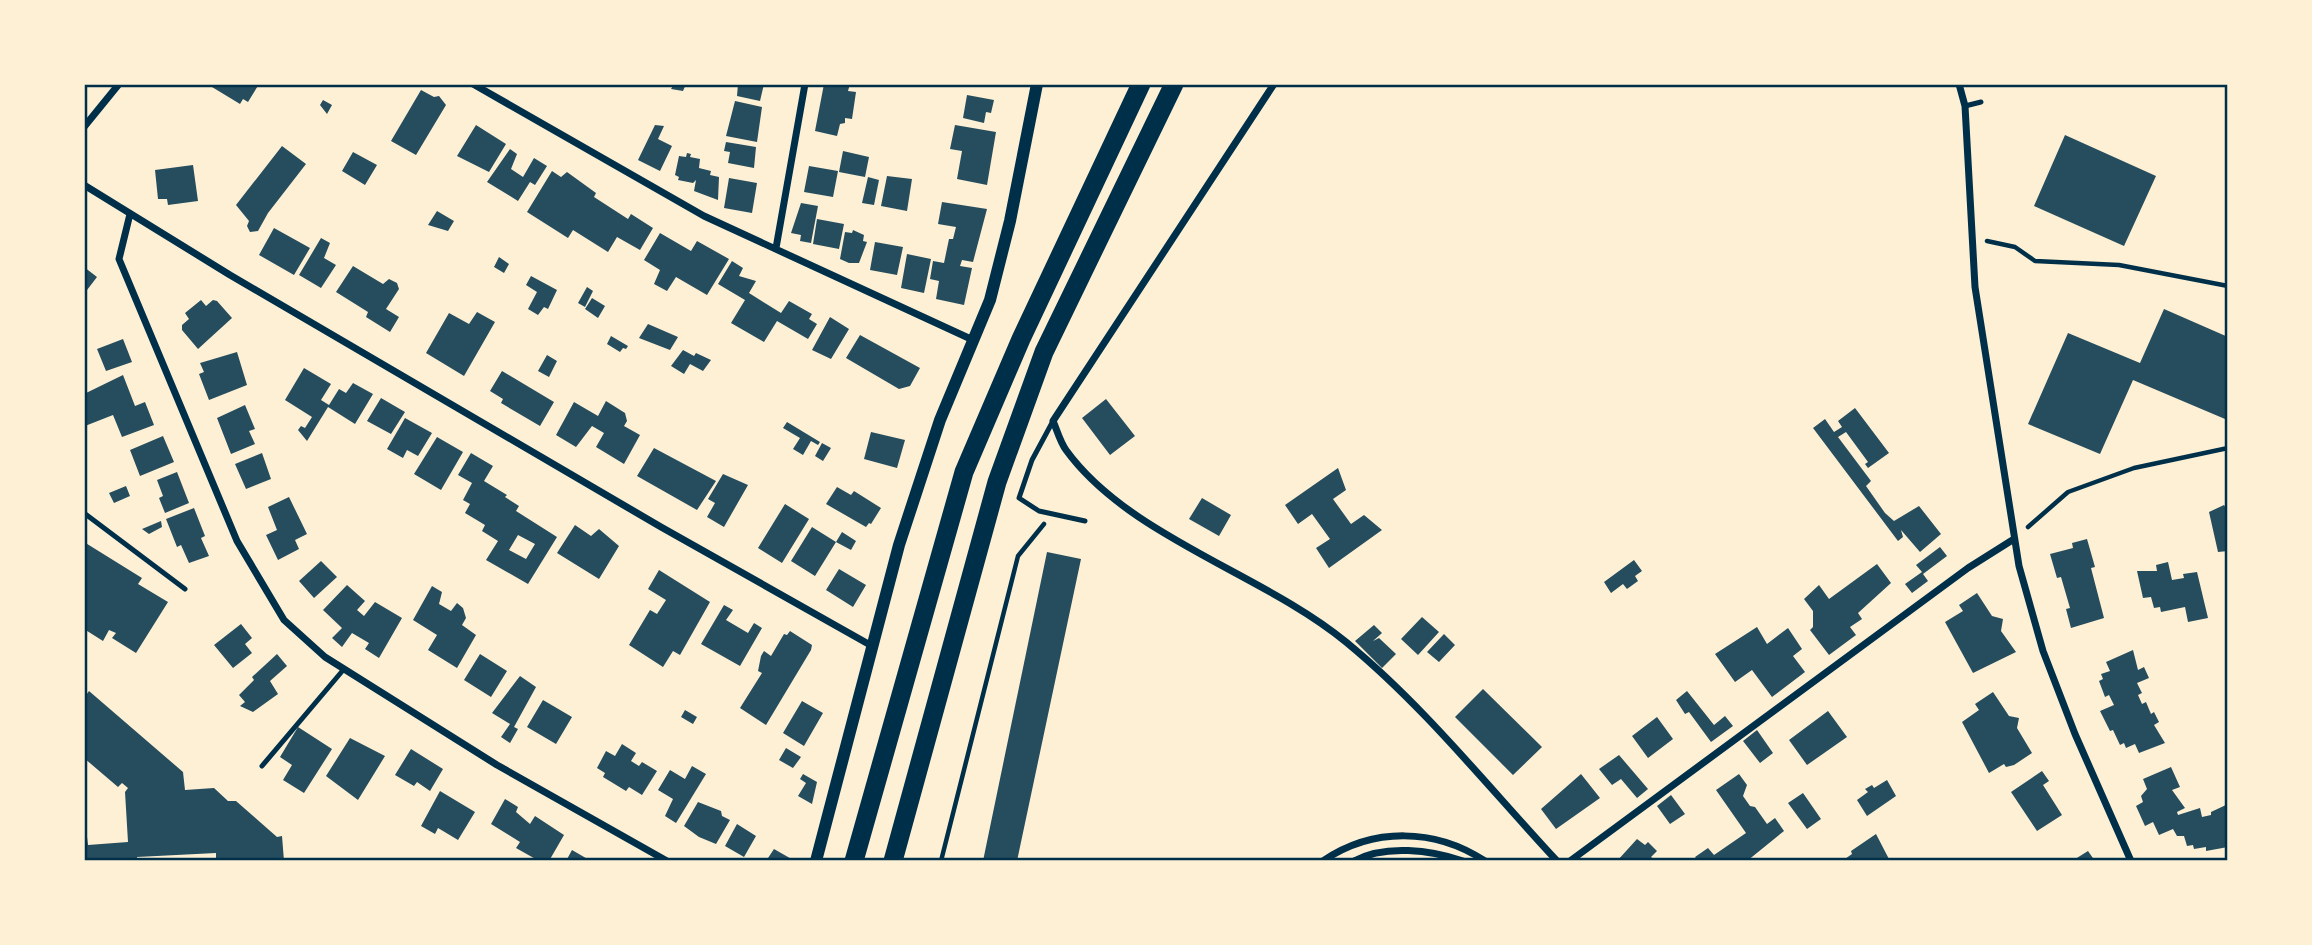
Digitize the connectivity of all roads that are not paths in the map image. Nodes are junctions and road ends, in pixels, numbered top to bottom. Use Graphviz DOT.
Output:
graph roads {
  1 [pos="119,84"];
  2 [pos="473,84"];
  3 [pos="805,84"];
  4 [pos="1037,84"];
  5 [pos="1141,84"];
  6 [pos="1174,84"];
  7 [pos="1274,84"];
  8 [pos="1959,84"];
  9 [pos="1981,102"];
  10 [pos="1965,106"];
  11 [pos="84,127"];
  12 [pos="84,186"];
  13 [pos="130,214"];
  14 [pos="776,248"];
  15 [pos="972,340"];
  16 [pos="1053,421"];
  17 [pos="84,513"];
  18 [pos="1085,521"];
  19 [pos="2014,539"];
  20 [pos="184,589"];
  21 [pos="872,646"];
  22 [pos="344,669"];
  23 [pos="262,766"];
  24 [pos="1368,841"];
  25 [pos="1450,843"];
  26 [pos="1373,855"];
  27 [pos="1447,856"];
  28 [pos="667,861"];
  29 [pos="816,861"];
  30 [pos="854,861"];
  31 [pos="893,861"];
  32 [pos="1323,861"];
  33 [pos="1354,861"];
  34 [pos="1463,861"];
  35 [pos="1485,861"];
  36 [pos="1557,861"];
  37 [pos="1570,861"];
  38 [pos="2132,861"];
  1 -- 11 [label="street"];
  2 -- 14 [label="street"];
  3 -- 14 [label="street"];
  4 -- 15 [label="street"];
  5 -- 30 [label="highway"];
  6 -- 31 [label="highway"];
  7 -- 16 [label="street"];
  8 -- 10 [label="street"];
  9 -- 10 [label="lane"];
  10 -- 19 [label="street"];
  12 -- 13 [label="street"];
  13 -- 21 [label="street"];
  13 -- 22 [label="street"];
  14 -- 15 [label="street"];
  15 -- 21 [label="street"];
  16 -- 18 [label="lane"];
  16 -- 36 [label="street"];
  17 -- 20 [label="lane"];
  19 -- 37 [label="street"];
  19 -- 38 [label="street"];
  21 -- 29 [label="street"];
  22 -- 23 [label="lane"];
  22 -- 28 [label="street"];
  24 -- 25 [label="street"];
  24 -- 26 [label="lane"];
  24 -- 32 [label="street"];
  25 -- 27 [label="lane"];
  25 -- 35 [label="street"];
  26 -- 27 [label="street"];
  26 -- 33 [label="street"];
  27 -- 34 [label="street"];
}
